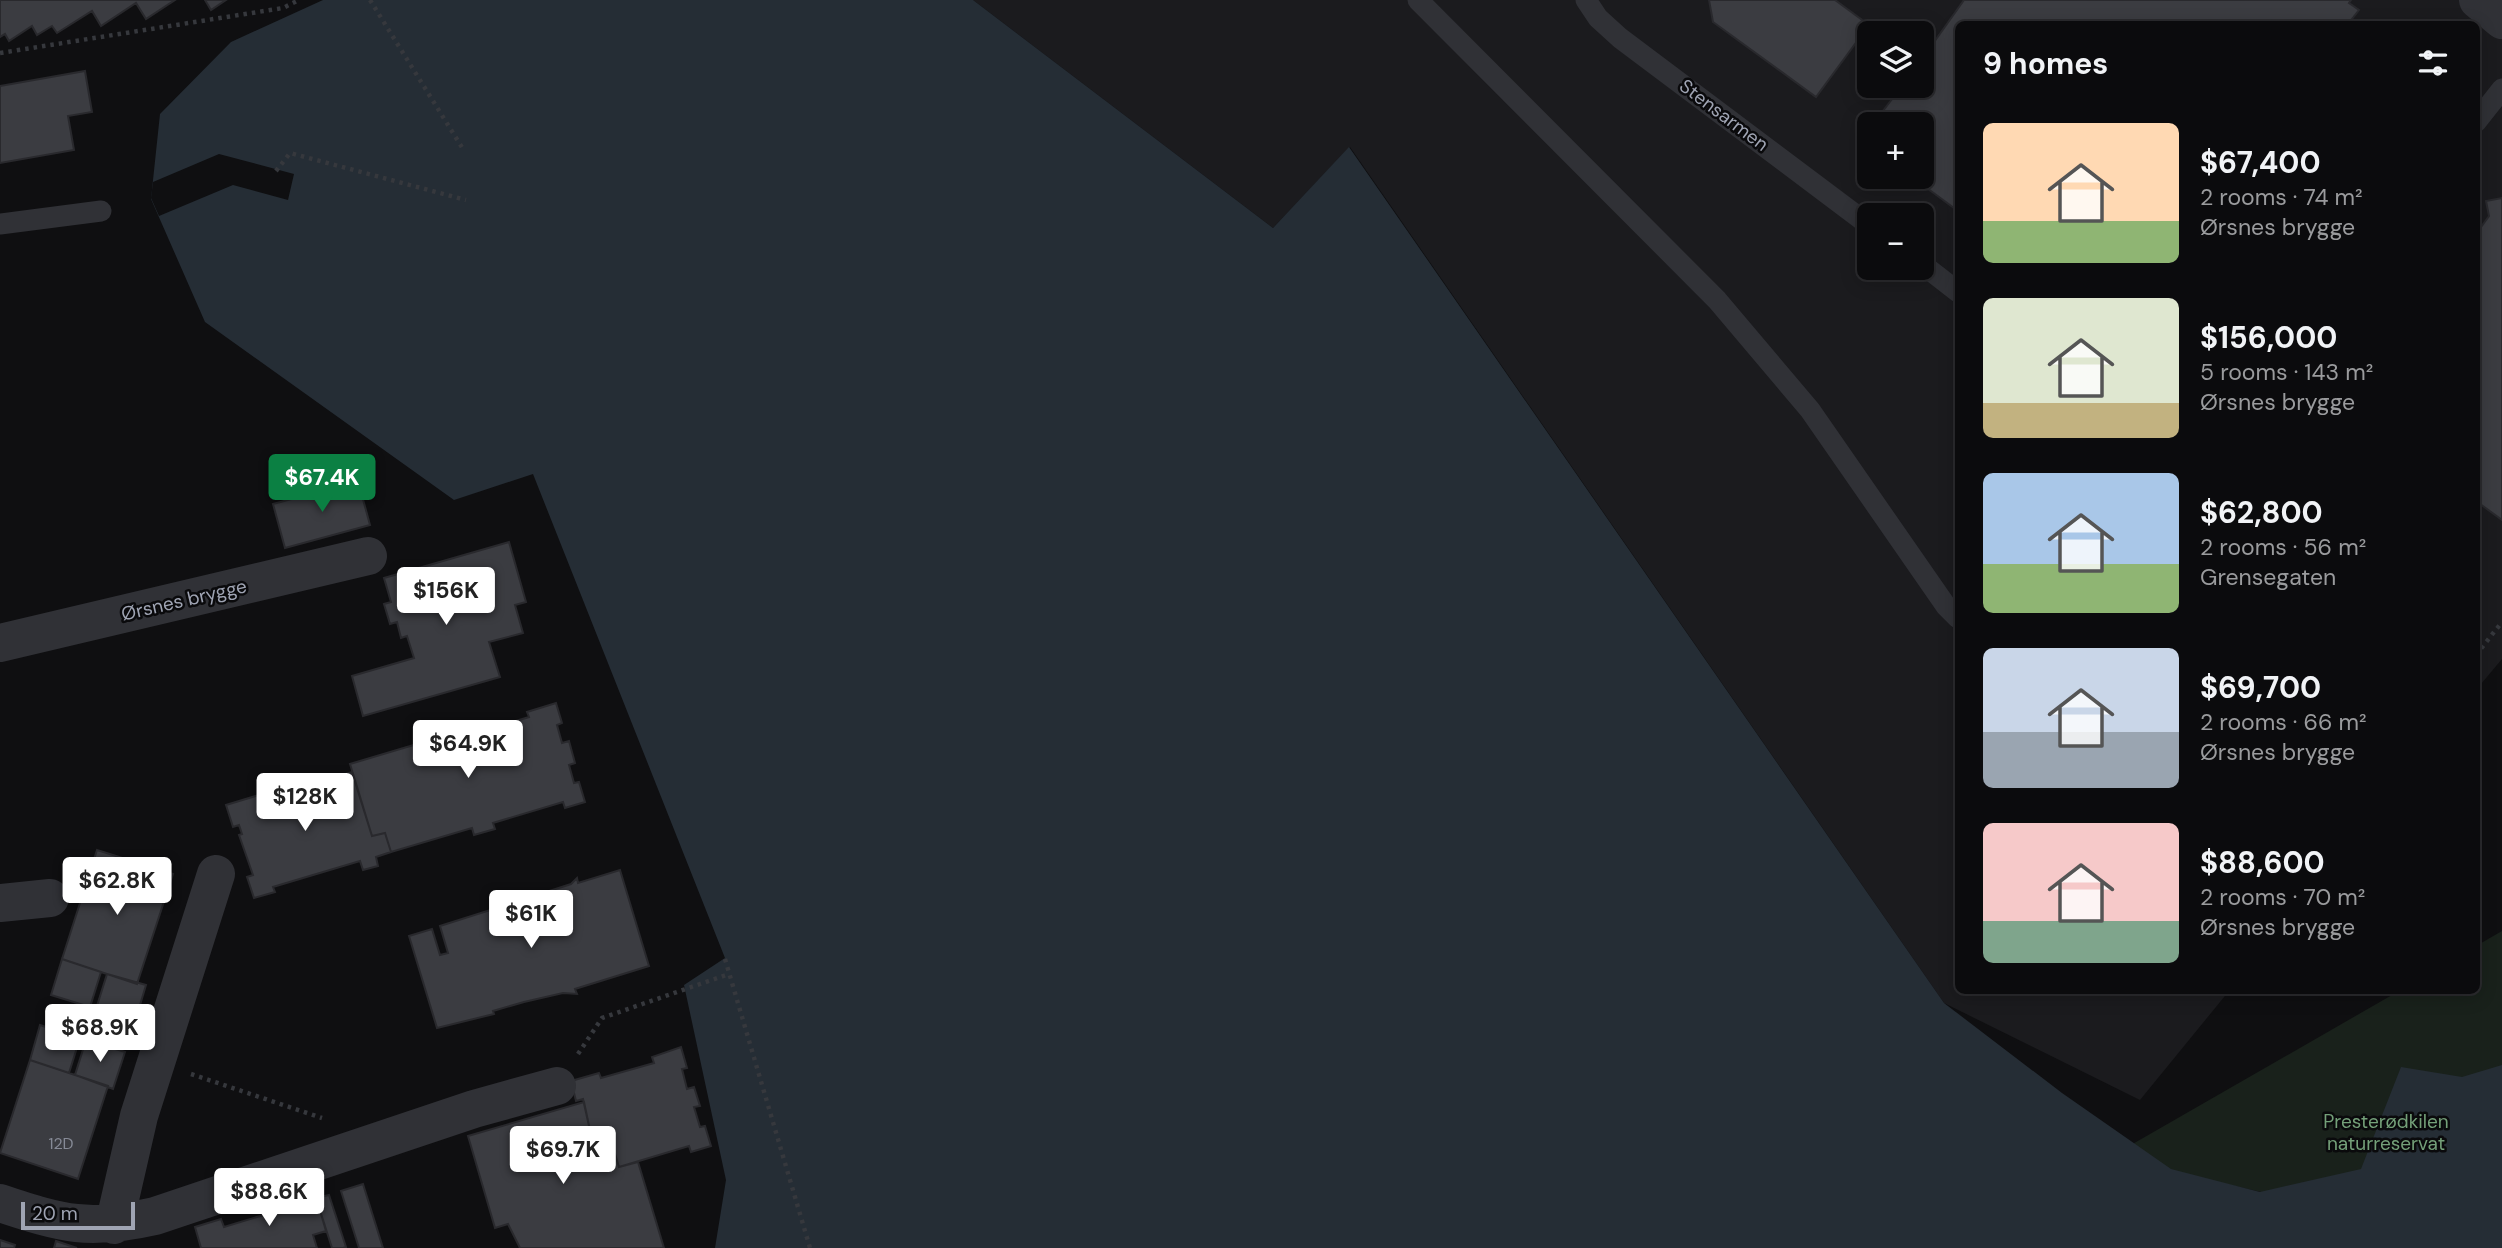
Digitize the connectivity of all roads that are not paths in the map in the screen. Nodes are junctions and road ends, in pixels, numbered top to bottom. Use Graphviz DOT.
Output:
graph roads {
  1 [pos="1418,0"];
  2 [pos="1586,0"];
  3 [pos="2479,0"];
  4 [pos="2502,20"];
  5 [pos="2502,89"];
  6 [pos="2480,117"];
  7 [pos="101,211"];
  8 [pos="1857,216"];
  9 [pos="0,224"];
  10 [pos="1934,273"];
  11 [pos="1955,290"];
  12 [pos="368,556"];
  13 [pos="1955,615"];
  14 [pos="0,643"];
  15 [pos="216,874"];
  16 [pos="50,898"];
  17 [pos="0,903"];
  18 [pos="557,1086"];
  19 [pos="0,1203"];
  20 [pos="114,1225"];
  1 -- 13 [label="lane"];
  2 -- 8 [label="lane, Stensarmen"];
  3 -- 4 [label="street"];
  5 -- 6 [label="lane"];
  7 -- 9 [label="lane"];
  10 -- 11 [label="lane"];
  12 -- 14 [label="street, Ørsnes brygge"];
  15 -- 20 [label="street"];
  16 -- 17 [label="street"];
  18 -- 20 [label="street"];
  19 -- 20 [label="street"];
}
